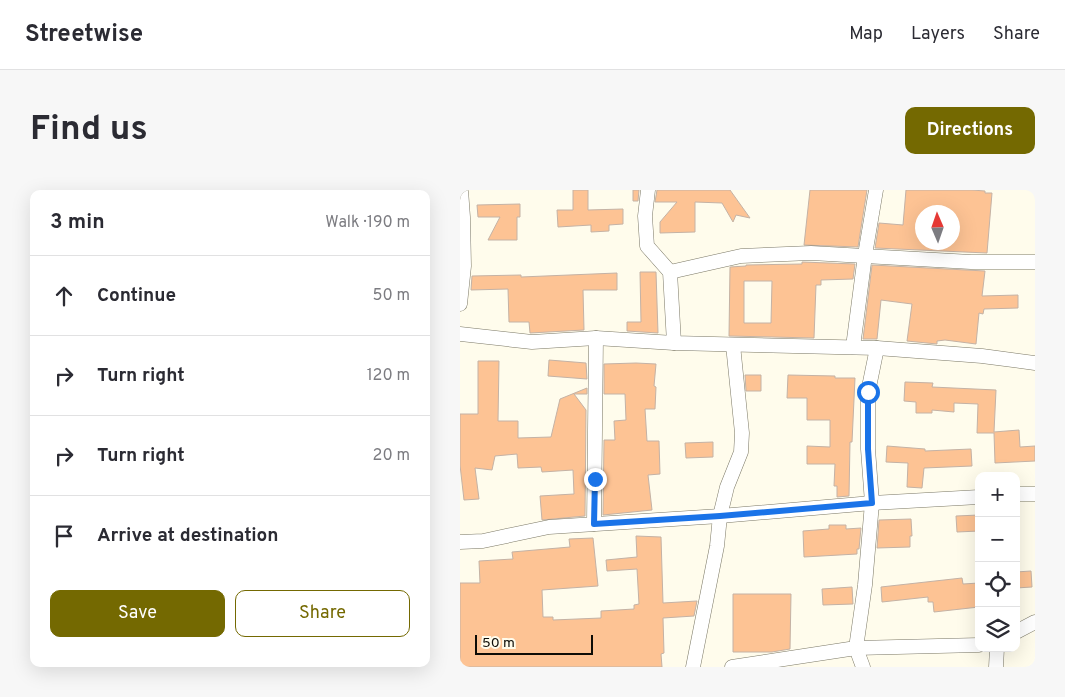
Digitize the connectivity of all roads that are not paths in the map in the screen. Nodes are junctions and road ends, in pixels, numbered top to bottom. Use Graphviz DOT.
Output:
graph roads {
  1 [pos="460,190"];
  2 [pos="648,190"];
  3 [pos="876,190"];
  4 [pos="865,255"];
  5 [pos="1035,262"];
  6 [pos="670,272"];
  7 [pos="460,304"];
  8 [pos="460,334"];
  9 [pos="596,338"];
  10 [pos="674,343"];
  11 [pos="733,345"];
  12 [pos="853,348"];
  13 [pos="877,348"];
  14 [pos="1035,363"];
  15 [pos="1020,494"];
  16 [pos="1035,494"];
  17 [pos="975,496"];
  18 [pos="872,503"];
  19 [pos="720,516"];
  20 [pos="594,524"];
  21 [pos="460,542"];
  22 [pos="1035,622"];
  23 [pos="1020,630"];
  24 [pos="975,645"];
  25 [pos="856,648"];
  26 [pos="997,652"];
  27 [pos="693,667"];
  28 [pos="732,667"];
  29 [pos="863,667"];
  30 [pos="996,667"];
  1 -- 7 [label="street"];
  2 -- 6 [label="street"];
  3 -- 4 [label="street"];
  4 -- 5 [label="street"];
  4 -- 6 [label="street"];
  4 -- 12 [label="street"];
  6 -- 10 [label="street"];
  8 -- 9 [label="street"];
  9 -- 10 [label="street"];
  9 -- 20 [label="street"];
  10 -- 11 [label="street"];
  11 -- 12 [label="street"];
  11 -- 19 [label="street"];
  12 -- 13 [label="street"];
  13 -- 14 [label="street"];
  13 -- 18 [label="street"];
  15 -- 16 [label="street"];
  17 -- 18 [label="street"];
  18 -- 19 [label="street"];
  18 -- 25 [label="street"];
  19 -- 20 [label="street"];
  19 -- 27 [label="street"];
  20 -- 21 [label="street"];
  22 -- 23 [label="street"];
  24 -- 25 [label="street"];
  25 -- 28 [label="street"];
  25 -- 29 [label="street"];
  26 -- 30 [label="street"];
}
